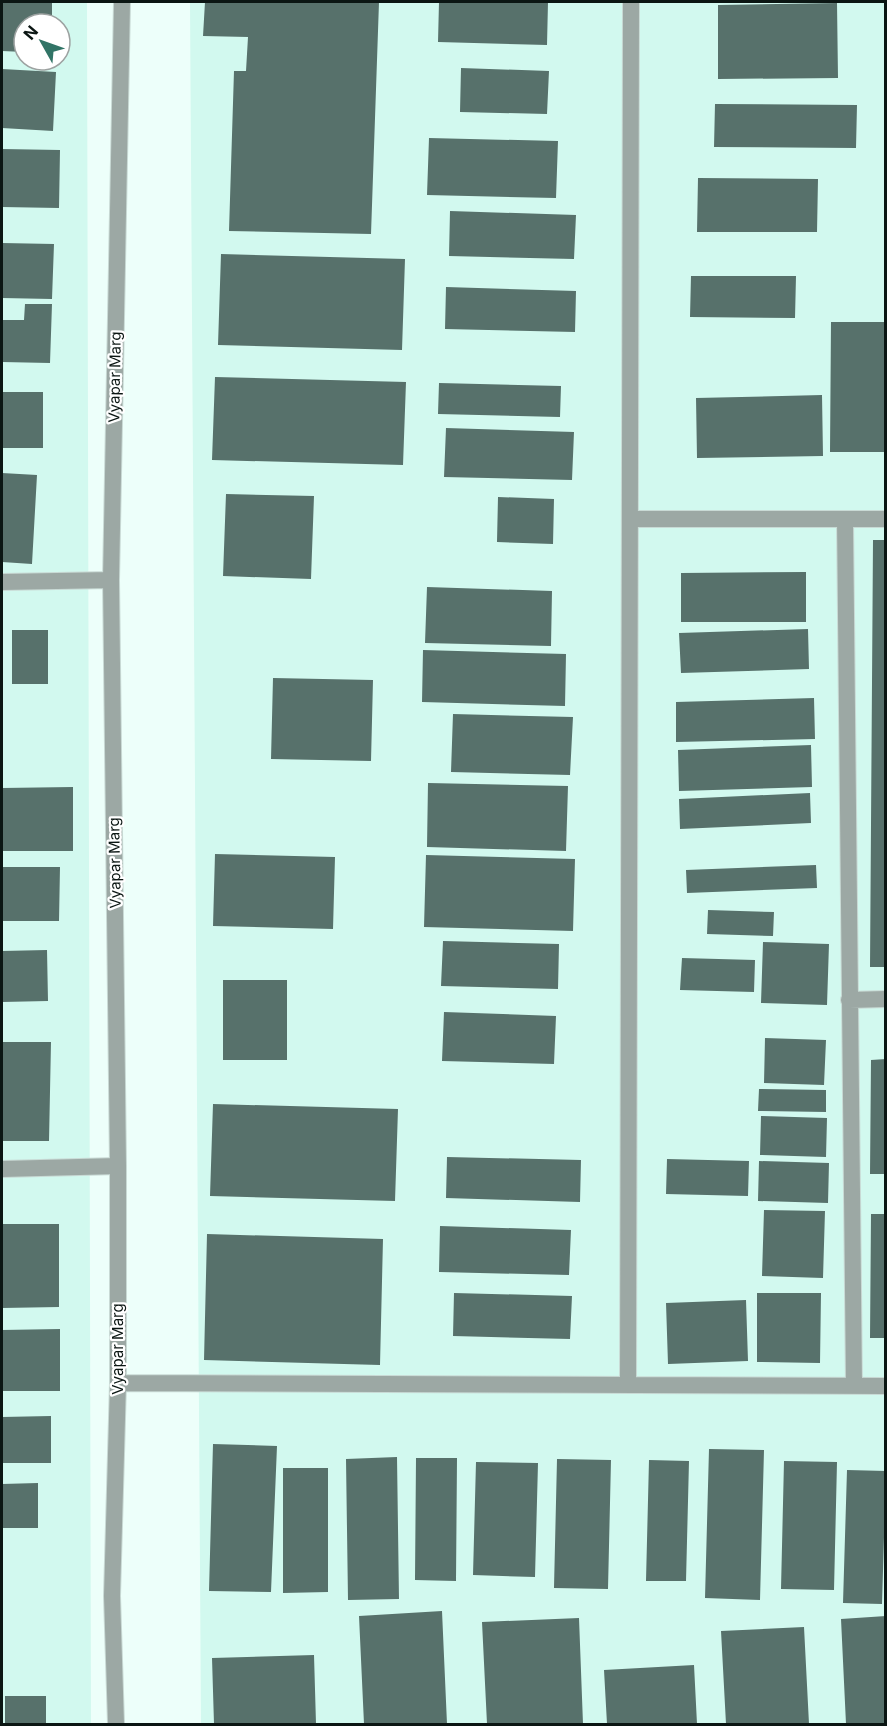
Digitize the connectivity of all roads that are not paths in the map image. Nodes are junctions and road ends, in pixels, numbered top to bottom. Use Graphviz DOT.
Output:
graph roads {
  1 [pos="122,2"];
  2 [pos="631,2"];
  3 [pos="630,519"];
  4 [pos="845,519"];
  5 [pos="885,519"];
  6 [pos="111,580"];
  7 [pos="2,582"];
  8 [pos="885,999"];
  9 [pos="849,1000"];
  10 [pos="118,1166"];
  11 [pos="2,1169"];
  12 [pos="118,1383"];
  13 [pos="628,1384"];
  14 [pos="854,1386"];
  15 [pos="885,1386"];
  16 [pos="116,1725"];
  1 -- 6 [label="street, Vyapar Marg"];
  2 -- 3 [label="street"];
  3 -- 4 [label="street"];
  3 -- 13 [label="street"];
  4 -- 5 [label="street"];
  4 -- 9 [label="street"];
  6 -- 7 [label="street"];
  6 -- 10 [label="street, Vyapar Marg"];
  8 -- 9 [label="street"];
  9 -- 14 [label="street"];
  10 -- 11 [label="street"];
  10 -- 12 [label="street, Vyapar Marg"];
  12 -- 13 [label="street"];
  12 -- 16 [label="street, Vyapar Marg"];
  13 -- 14 [label="street"];
  14 -- 15 [label="street"];
}
